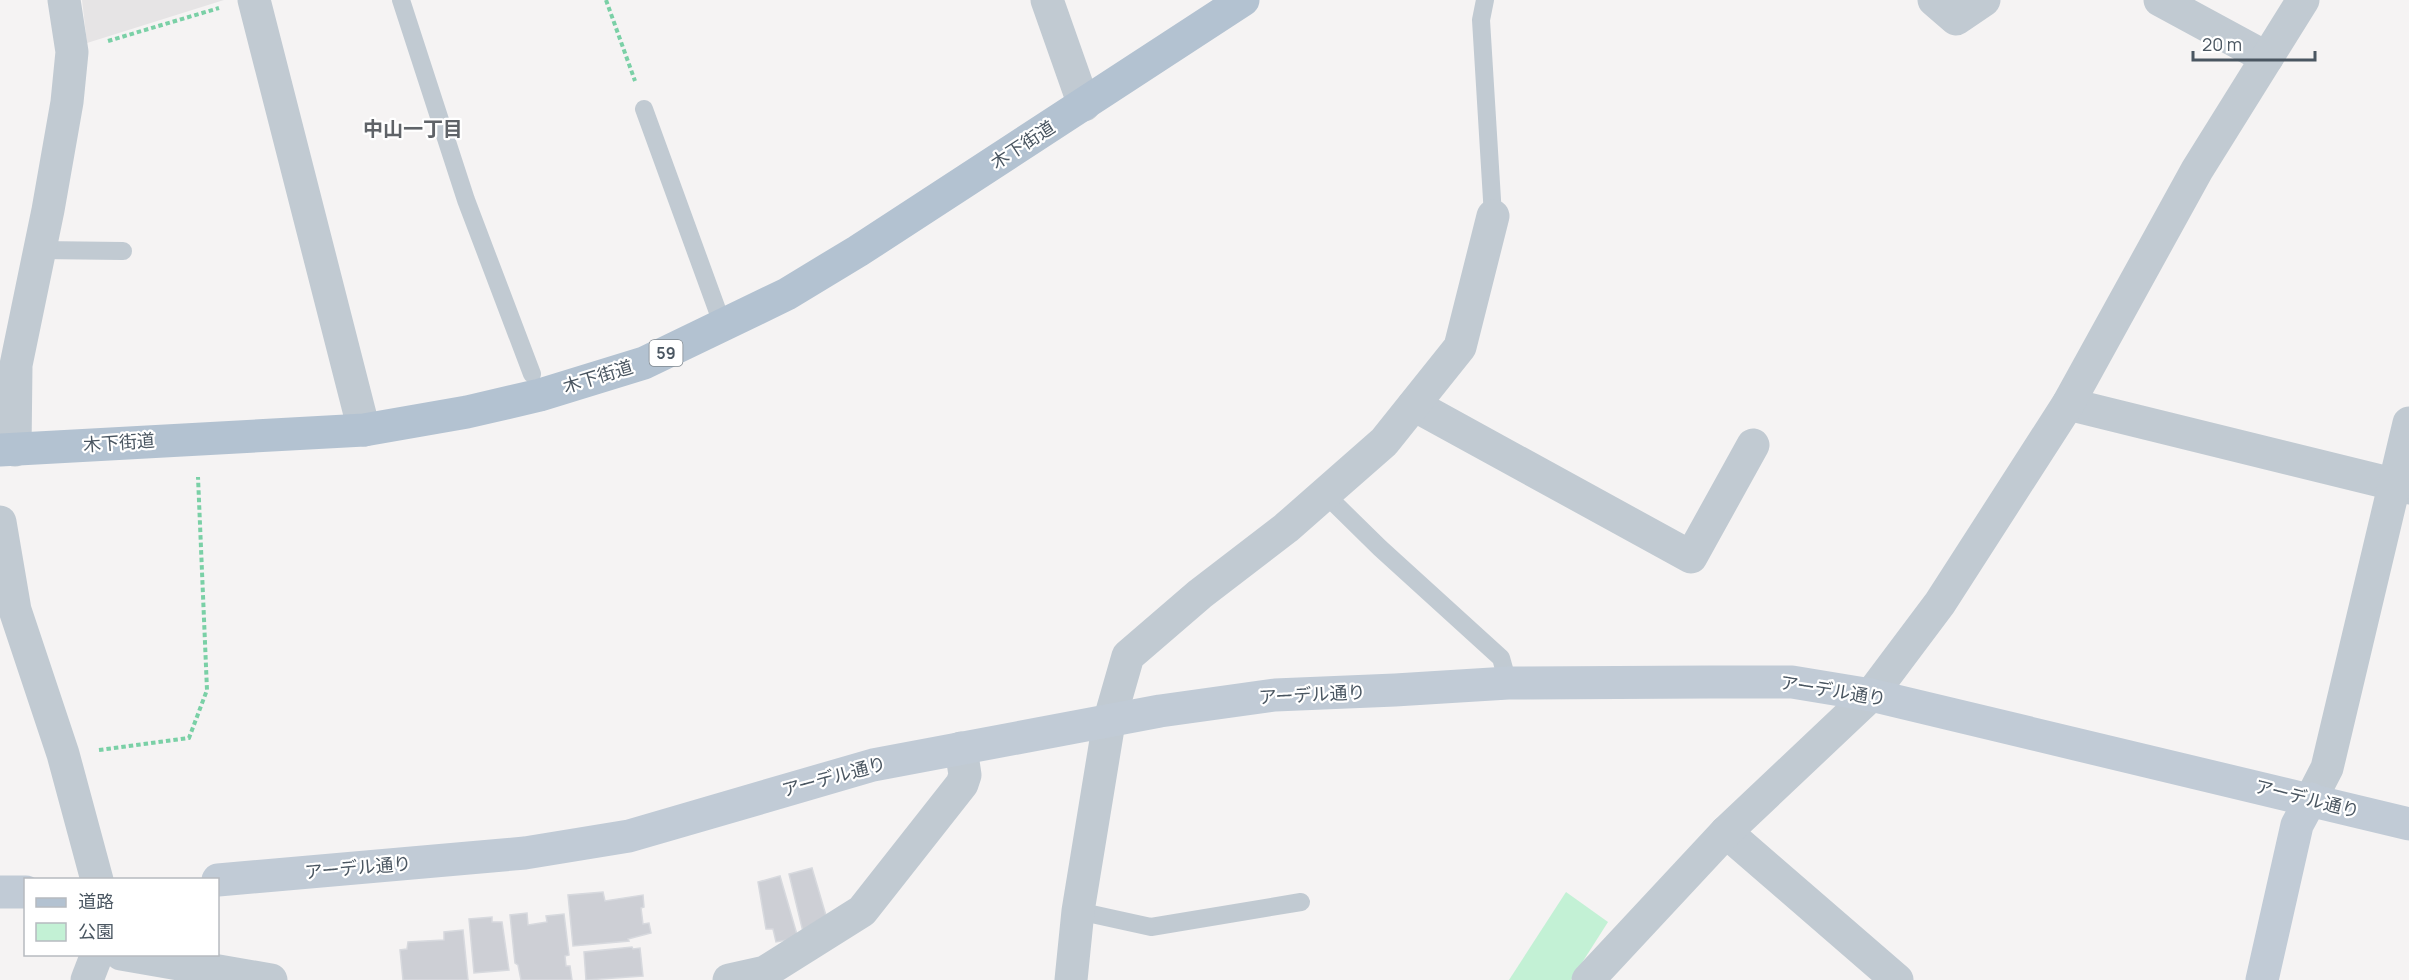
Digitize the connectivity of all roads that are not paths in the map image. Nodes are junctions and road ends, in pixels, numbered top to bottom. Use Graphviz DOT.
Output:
graph roads {
  1 [pos="64,0"];
  2 [pos="401,0"];
  3 [pos="1047,0"];
  4 [pos="1243,0"];
  5 [pos="1485,0"];
  6 [pos="1934,0"];
  7 [pos="1984,0"];
  8 [pos="2160,0"];
  9 [pos="2303,0"];
  10 [pos="239,3"];
  11 [pos="2267,58"];
  12 [pos="1084,105"];
  13 [pos="644,109"];
  14 [pos="1493,216"];
  15 [pos="40,250"];
  16 [pos="123,251"];
  17 [pos="723,326"];
  18 [pos="532,374"];
  19 [pos="1414,405"];
  20 [pos="2068,405"];
  21 [pos="2409,423"];
  22 [pos="364,430"];
  23 [pos="1753,445"];
  24 [pos="8,450"];
  25 [pos="2402,486"];
  26 [pos="1325,494"];
  27 [pos="0,522"];
  28 [pos="1508,683"];
  29 [pos="1870,695"];
  30 [pos="1109,722"];
  31 [pos="962,748"];
  32 [pos="2311,799"];
  33 [pos="2409,824"];
  34 [pos="1726,832"];
  35 [pos="97,878"];
  36 [pos="219,880"];
  37 [pos="0,892"];
  38 [pos="24,892"];
  39 [pos="1301,902"];
  40 [pos="1078,911"];
  41 [pos="96,956"];
  42 [pos="133,956"];
  43 [pos="87,980"];
  44 [pos="271,980"];
  45 [pos="729,980"];
  46 [pos="1071,980"];
  47 [pos="1588,980"];
  48 [pos="1897,980"];
  49 [pos="2262,980"];
  1 -- 15 [label="street"];
  2 -- 18 [label="lane"];
  3 -- 12 [label="street"];
  4 -- 12 [label="main road, 木下街道 / 59"];
  5 -- 14 [label="lane"];
  6 -- 7 [label="street"];
  8 -- 11 [label="street"];
  9 -- 11 [label="street"];
  10 -- 22 [label="street"];
  11 -- 20 [label="street"];
  12 -- 17 [label="main road, 木下街道 / 59"];
  13 -- 17 [label="lane"];
  14 -- 19 [label="street"];
  15 -- 16 [label="lane"];
  15 -- 24 [label="street"];
  17 -- 22 [label="main road, 木下街道 / 59"];
  19 -- 23 [label="street"];
  19 -- 26 [label="street"];
  20 -- 25 [label="street"];
  20 -- 29 [label="street"];
  21 -- 25 [label="street"];
  22 -- 24 [label="main road, 木下街道 / 59"];
  25 -- 32 [label="street"];
  26 -- 28 [label="lane"];
  26 -- 30 [label="street"];
  27 -- 35 [label="street"];
  28 -- 29 [label="street, アーデル通り"];
  28 -- 30 [label="street, アーデル通り"];
  29 -- 32 [label="street, アーデル通り"];
  29 -- 34 [label="street"];
  30 -- 31 [label="street, アーデル通り"];
  30 -- 40 [label="street"];
  31 -- 36 [label="street, アーデル通り"];
  31 -- 45 [label="street"];
  32 -- 33 [label="street, アーデル通り"];
  32 -- 49 [label="street"];
  34 -- 47 [label="street"];
  34 -- 48 [label="street"];
  37 -- 38 [label="street"];
  39 -- 40 [label="lane"];
  40 -- 46 [label="street"];
  41 -- 43 [label="street"];
  42 -- 44 [label="street"];
}
